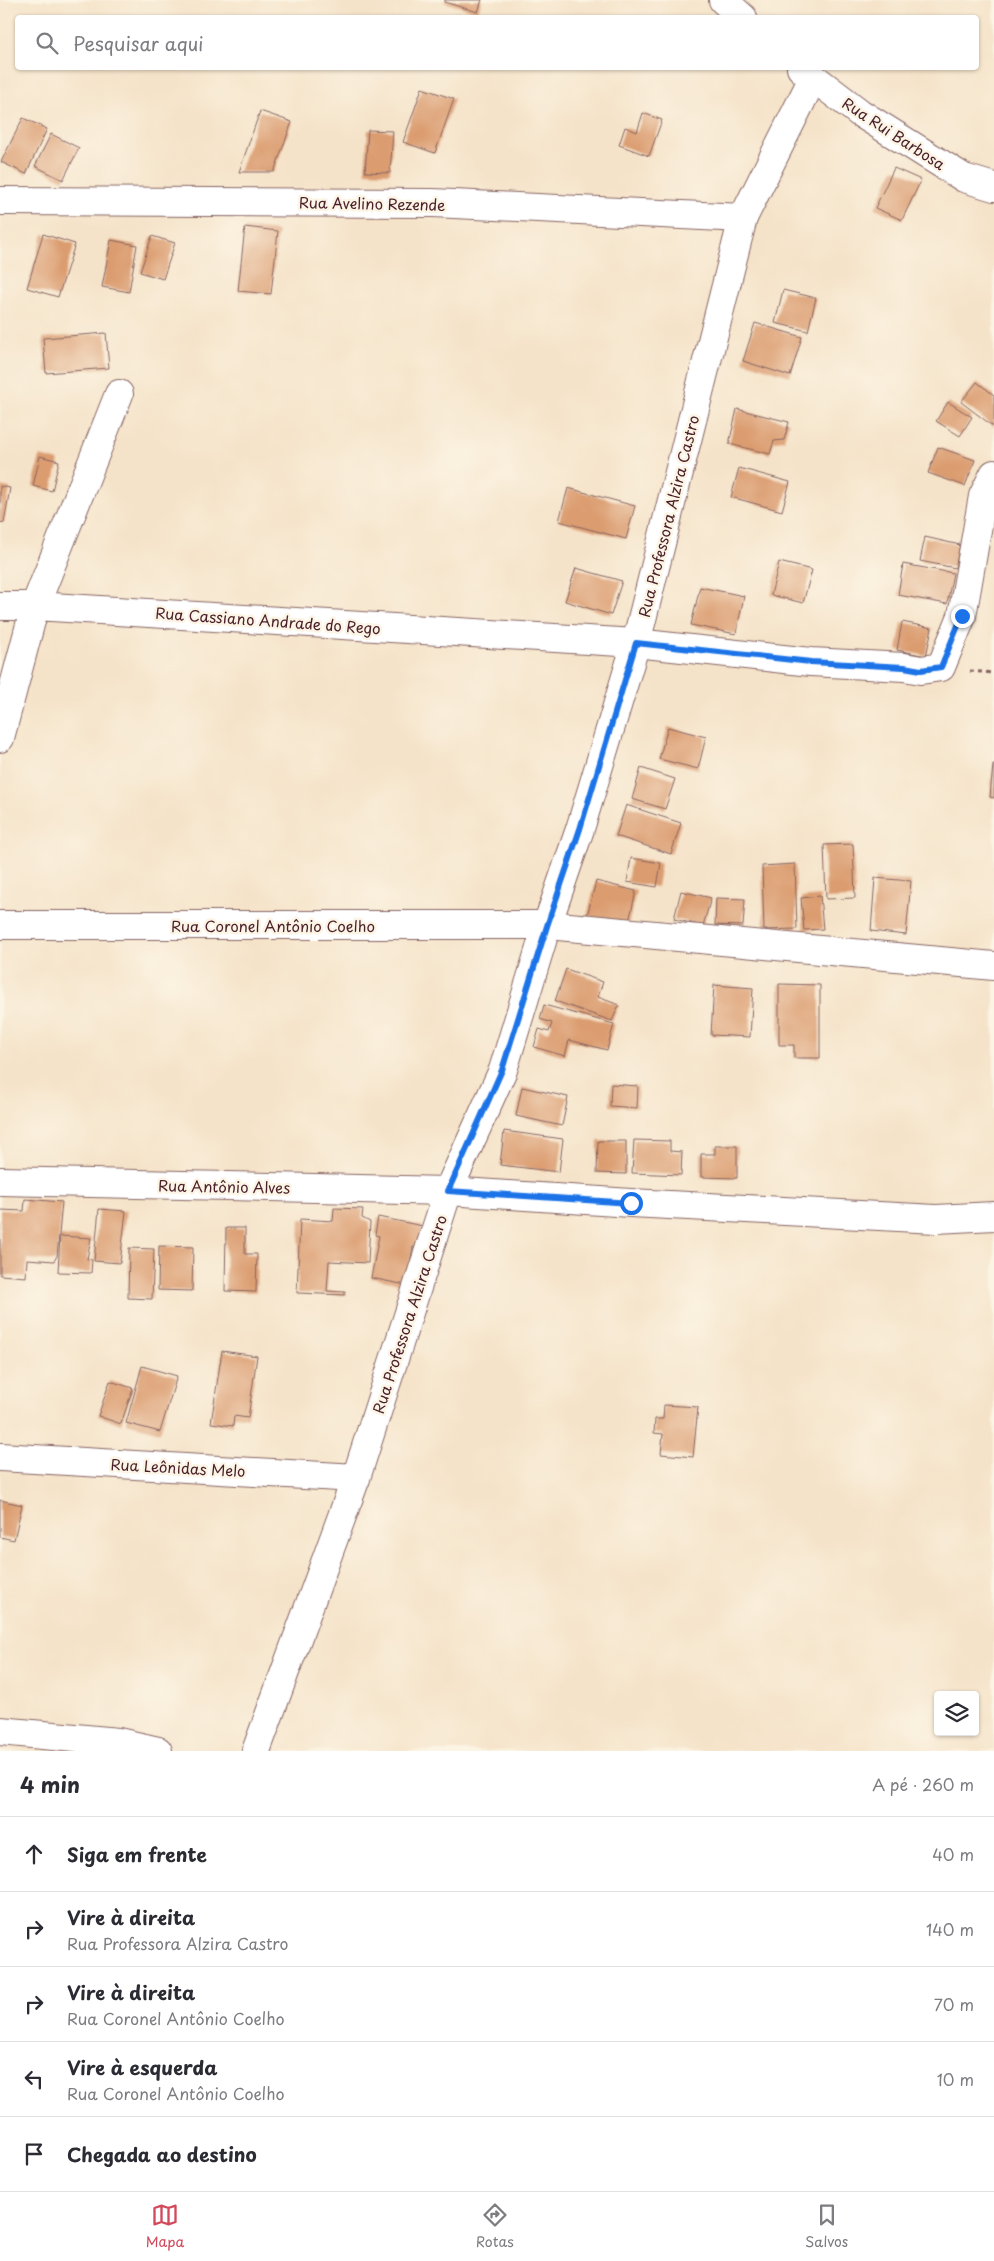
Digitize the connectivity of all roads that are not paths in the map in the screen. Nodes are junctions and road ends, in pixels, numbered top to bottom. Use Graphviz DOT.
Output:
graph roads {
  1 [pos="723,0"];
  2 [pos="740,15"];
  3 [pos="807,73"];
  4 [pos="994,187"];
  5 [pos="0,201"];
  6 [pos="743,218"];
  7 [pos="119,394"];
  8 [pos="994,474"];
  9 [pos="0,606"];
  10 [pos="36,606"];
  11 [pos="636,643"];
  12 [pos="0,738"];
  13 [pos="0,925"];
  14 [pos="547,926"];
  15 [pos="994,966"];
  16 [pos="0,1181"];
  17 [pos="448,1191"];
  18 [pos="994,1216"];
  19 [pos="0,1458"];
  20 [pos="356,1478"];
  21 [pos="0,1731"];
  22 [pos="158,1751"];
  23 [pos="256,1751"];
  1 -- 2 [label="street"];
  3 -- 4 [label="street, Rua Rui Barbosa"];
  3 -- 6 [label="street, Rua Professora Alzira Castro"];
  5 -- 6 [label="street, Rua Avelino Rezende"];
  6 -- 11 [label="street, Rua Professora Alzira Castro"];
  7 -- 10 [label="street"];
  8 -- 11 [label="street"];
  9 -- 10 [label="street, Rua Cassiano Andrade do Rego"];
  10 -- 11 [label="street, Rua Cassiano Andrade do Rego"];
  10 -- 12 [label="street"];
  11 -- 14 [label="street, Rua Professora Alzira Castro"];
  13 -- 14 [label="street, Rua Coronel Antônio Coelho"];
  14 -- 15 [label="street, Rua Coronel Antônio Coelho"];
  14 -- 17 [label="street, Rua Professora Alzira Castro"];
  16 -- 17 [label="street, Rua Antônio Alves"];
  17 -- 18 [label="street, Rua Antônio Alves"];
  17 -- 20 [label="street, Rua Professora Alzira Castro"];
  19 -- 20 [label="street, Rua Leônidas Melo"];
  20 -- 23 [label="street, Rua Professora Alzira Castro"];
  21 -- 22 [label="street"];
}
